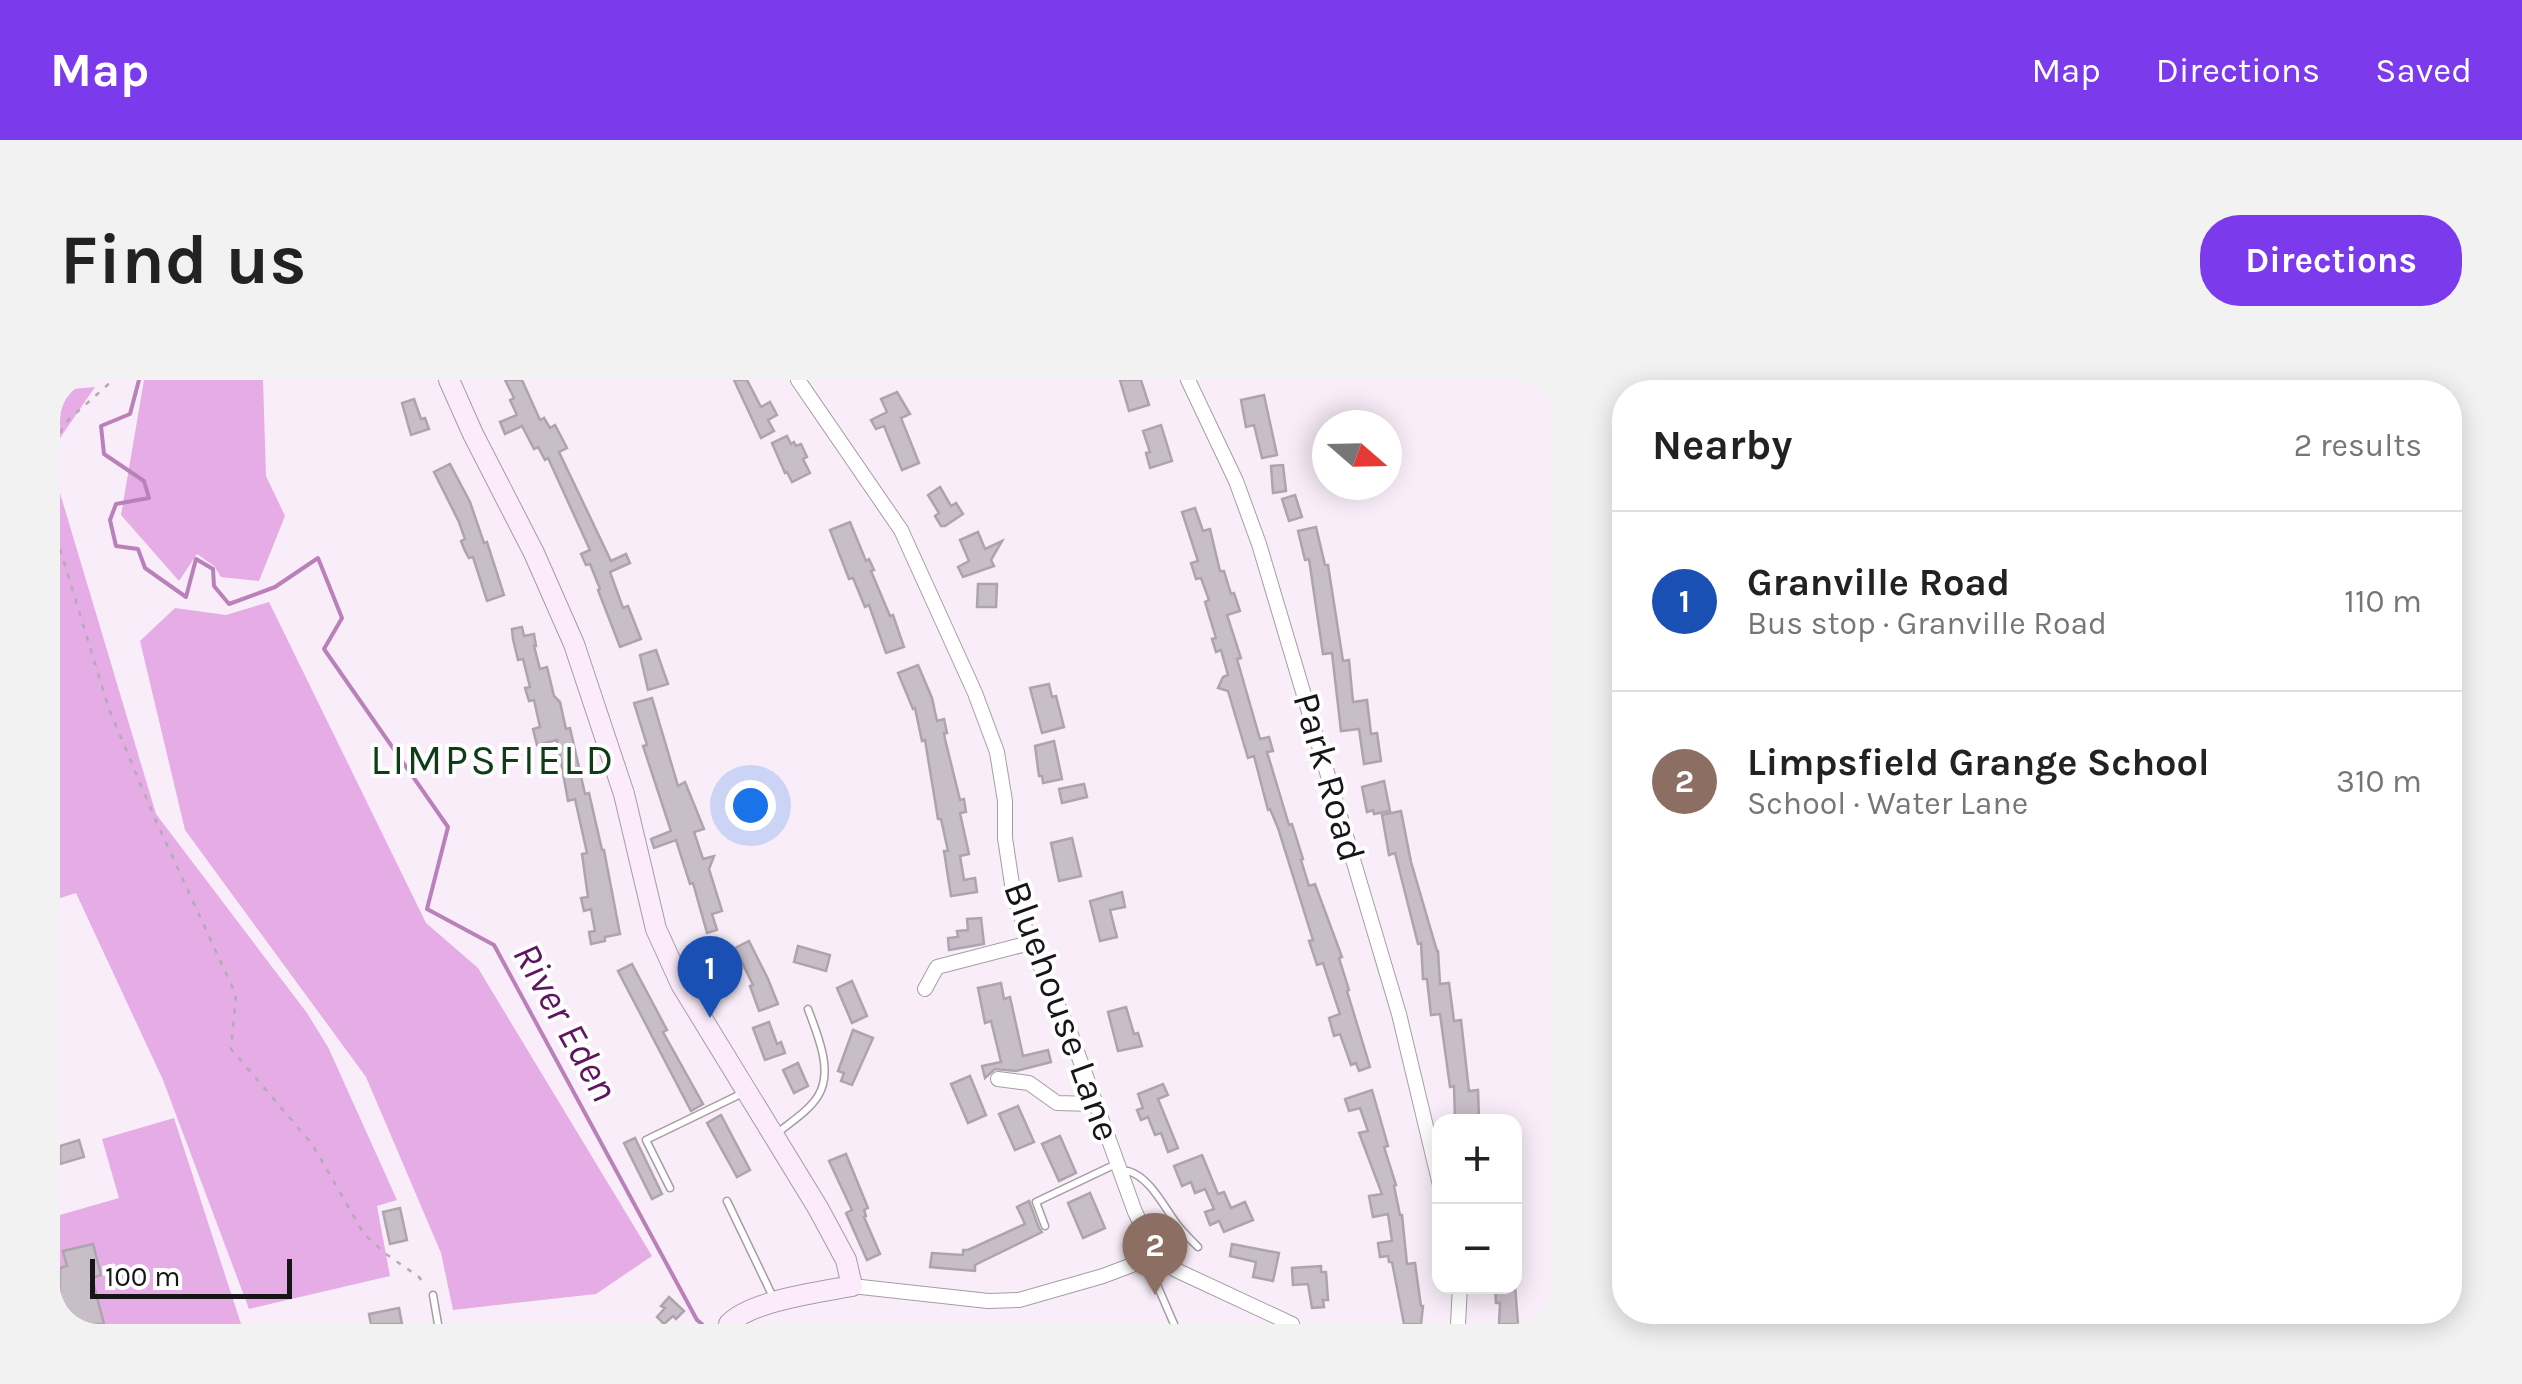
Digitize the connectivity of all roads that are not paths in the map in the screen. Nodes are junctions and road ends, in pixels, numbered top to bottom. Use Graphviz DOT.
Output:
graph roads {
  1 [pos="449,380"];
  2 [pos="798,380"];
  3 [pos="1188,380"];
  4 [pos="1030,943"];
  5 [pos="924,989"];
  6 [pos="808,1009"];
  7 [pos="998,1079"];
  8 [pos="746,1091"];
  9 [pos="1094,1104"];
  10 [pos="774,1136"];
  11 [pos="1432,1152"];
  12 [pos="1119,1170"];
  13 [pos="670,1188"];
  14 [pos="727,1201"];
  15 [pos="1045,1226"];
  16 [pos="1198,1247"];
  17 [pos="1151,1256"];
  18 [pos="852,1286"];
  19 [pos="1460,1294"];
  20 [pos="433,1296"];
  21 [pos="776,1303"];
  22 [pos="438,1324"];
  23 [pos="729,1324"];
  24 [pos="1174,1324"];
  25 [pos="1292,1324"];
  26 [pos="1458,1324"];
  1 -- 8 [label="street"];
  2 -- 4 [label="street, Bluehouse Lane"];
  3 -- 11 [label="street, Park Road"];
  4 -- 5 [label="street"];
  4 -- 9 [label="street, Bluehouse Lane"];
  6 -- 10 [label="lane"];
  7 -- 9 [label="street"];
  8 -- 10 [label="street"];
  8 -- 13 [label="lane"];
  9 -- 12 [label="street, Bluehouse Lane"];
  10 -- 18 [label="street"];
  12 -- 15 [label="lane"];
  12 -- 16 [label="lane"];
  12 -- 17 [label="street, Bluehouse Lane"];
  14 -- 21 [label="lane"];
  17 -- 18 [label="street"];
  17 -- 24 [label="lane"];
  17 -- 25 [label="street"];
  18 -- 21 [label="street"];
  19 -- 26 [label="street"];
  20 -- 22 [label="lane"];
  21 -- 23 [label="street"];
}
